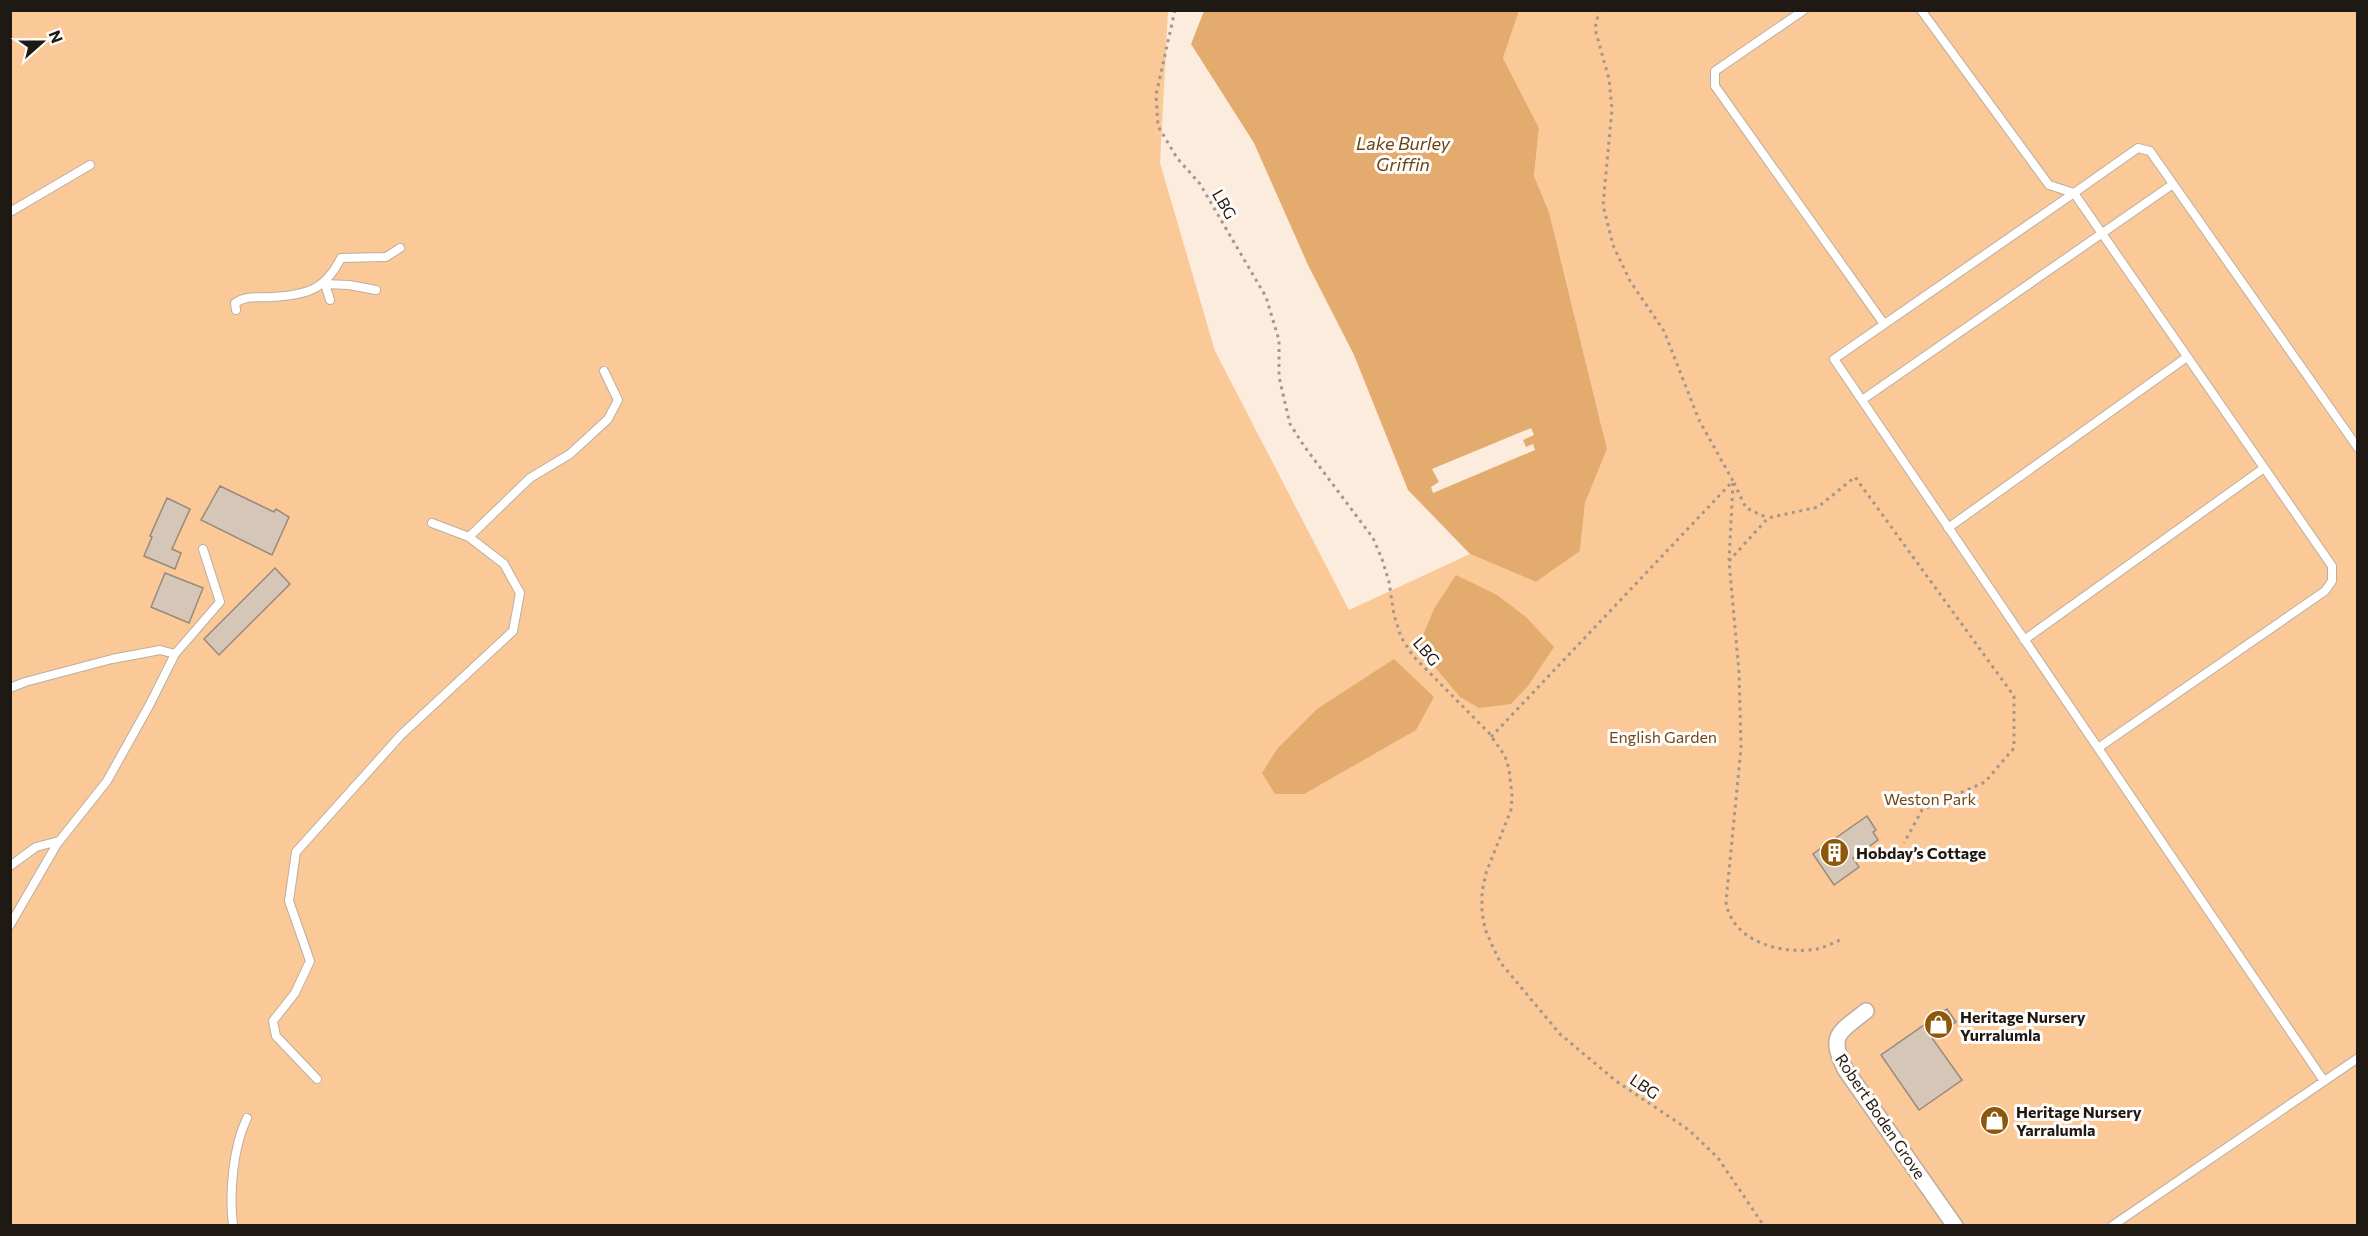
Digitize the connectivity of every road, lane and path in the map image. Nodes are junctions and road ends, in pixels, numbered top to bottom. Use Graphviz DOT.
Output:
graph roads {
  1 [pos="1175,10"];
  2 [pos="1599,10"];
  3 [pos="1804,10"];
  4 [pos="1920,10"];
  5 [pos="90,165"];
  6 [pos="2173,184"];
  7 [pos="2074,193"];
  8 [pos="10,212"];
  9 [pos="2102,233"];
  10 [pos="400,248"];
  11 [pos="325,284"];
  12 [pos="376,290"];
  13 [pos="330,300"];
  14 [pos="236,310"];
  15 [pos="1884,324"];
  16 [pos="2187,357"];
  17 [pos="604,371"];
  18 [pos="1862,400"];
  19 [pos="2358,448"];
  20 [pos="2264,468"];
  21 [pos="1733,481"];
  22 [pos="1768,518"];
  23 [pos="432,523"];
  24 [pos="1948,528"];
  25 [pos="469,537"];
  26 [pos="203,549"];
  27 [pos="1729,561"];
  28 [pos="2024,640"];
  29 [pos="174,654"];
  30 [pos="10,688"];
  31 [pos="1491,737"];
  32 [pos="2098,748"];
  33 [pos="59,841"];
  34 [pos="1904,843"];
  35 [pos="10,866"];
  36 [pos="10,925"];
  37 [pos="1840,940"];
  38 [pos="1866,1011"];
  39 [pos="2358,1058"];
  40 [pos="317,1079"];
  41 [pos="2324,1081"];
  42 [pos="247,1118"];
  43 [pos="233,1226"];
  44 [pos="1764,1226"];
  45 [pos="1955,1226"];
  46 [pos="2112,1226"];
  1 -- 31 [label="path, LBG"];
  2 -- 21 [label="path"];
  3 -- 15 [label="lane"];
  4 -- 7 [label="lane"];
  5 -- 8 [label="lane"];
  6 -- 7 [label="lane"];
  6 -- 9 [label="lane"];
  6 -- 19 [label="lane"];
  7 -- 9 [label="lane"];
  7 -- 15 [label="lane"];
  9 -- 16 [label="lane"];
  9 -- 18 [label="lane"];
  10 -- 11 [label="lane"];
  11 -- 12 [label="lane"];
  11 -- 13 [label="lane"];
  11 -- 14 [label="lane"];
  15 -- 18 [label="lane"];
  16 -- 20 [label="lane"];
  16 -- 24 [label="lane"];
  17 -- 25 [label="lane"];
  18 -- 24 [label="lane"];
  20 -- 28 [label="lane"];
  20 -- 32 [label="lane"];
  21 -- 22 [label="path"];
  21 -- 27 [label="path"];
  21 -- 31 [label="path"];
  22 -- 27 [label="path"];
  22 -- 34 [label="path"];
  23 -- 25 [label="lane"];
  24 -- 28 [label="lane"];
  25 -- 40 [label="lane"];
  26 -- 29 [label="lane"];
  27 -- 37 [label="path"];
  28 -- 32 [label="lane"];
  29 -- 30 [label="lane"];
  29 -- 33 [label="lane"];
  31 -- 44 [label="path, LBG"];
  32 -- 41 [label="lane"];
  33 -- 35 [label="lane"];
  33 -- 36 [label="lane"];
  38 -- 45 [label="street, Robert Boden Grove"];
  39 -- 41 [label="lane"];
  41 -- 46 [label="lane"];
  42 -- 43 [label="lane"];
}
